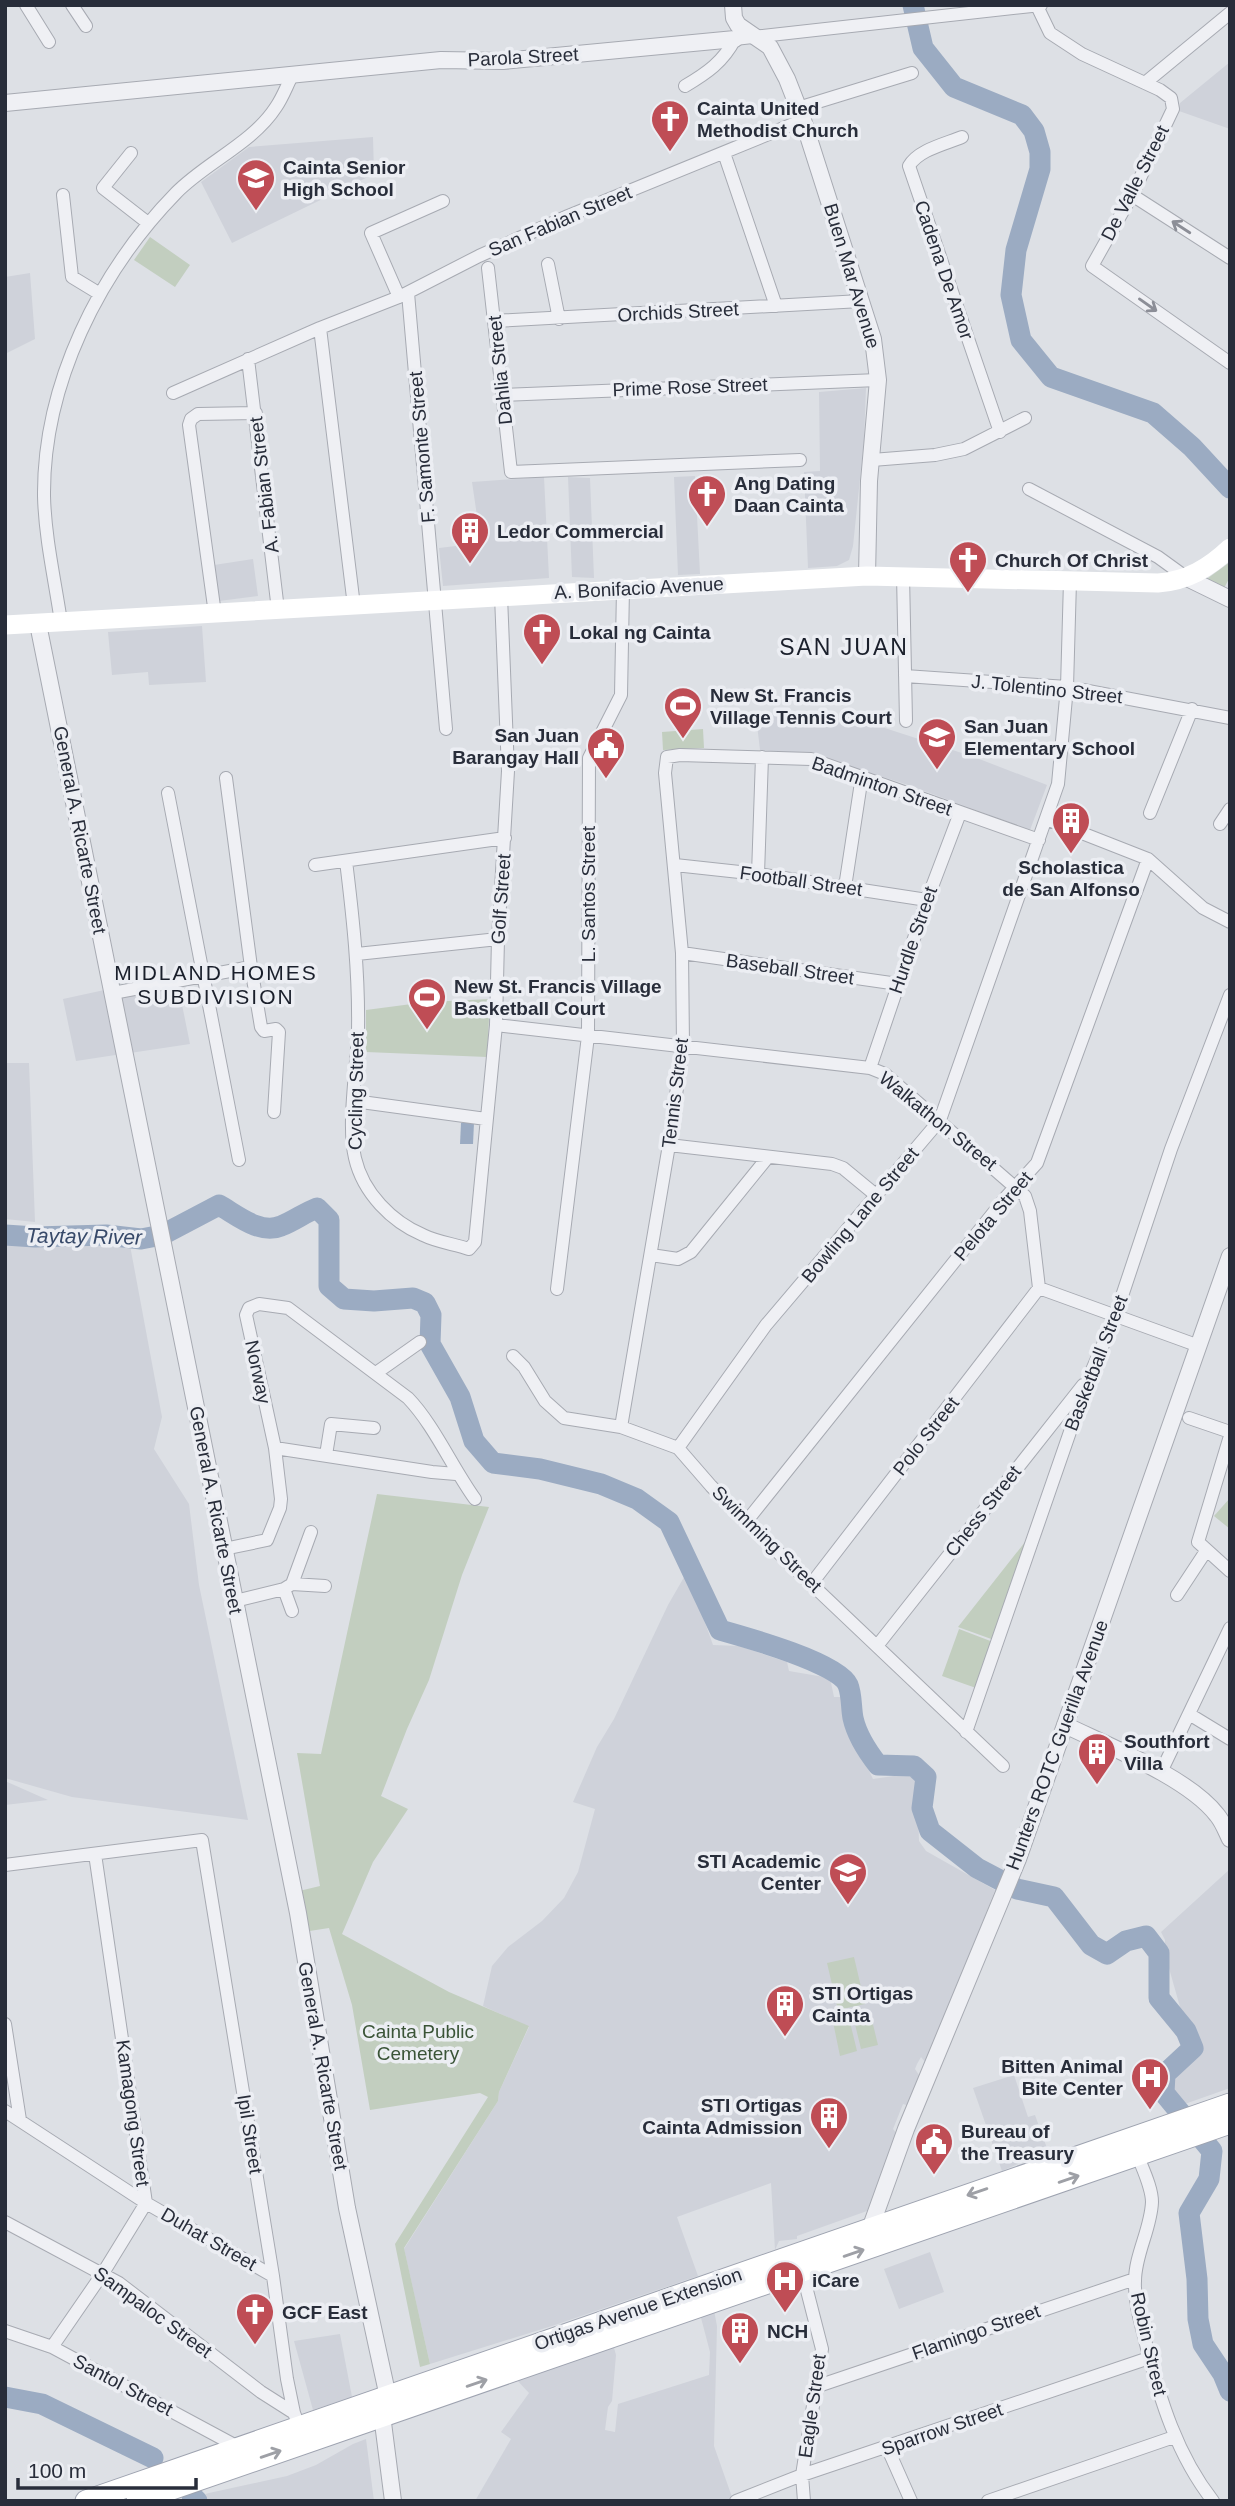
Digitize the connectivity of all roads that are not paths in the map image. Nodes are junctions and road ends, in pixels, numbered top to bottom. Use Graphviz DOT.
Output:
graph roads {
  1 [pos="26,5"];
  2 [pos="72,5"];
  3 [pos="733,5"];
  4 [pos="1039,6"];
  5 [pos="967,9"];
  6 [pos="1230,13"];
  7 [pos="86,26"];
  8 [pos="754,37"];
  9 [pos="735,39"];
  10 [pos="50,42"];
  11 [pos="912,73"];
  12 [pos="292,74"];
  13 [pos="1145,83"];
  14 [pos="685,86"];
  15 [pos="5,103"];
  16 [pos="801,114"];
  17 [pos="962,136"];
  18 [pos="131,153"];
  19 [pos="724,153"];
  20 [pos="63,195"];
  21 [pos="1132,195"];
  22 [pos="443,201"];
  23 [pos="148,223"];
  24 [pos="1230,258"];
  25 [pos="548,264"];
  26 [pos="488,268"];
  27 [pos="100,294"];
  28 [pos="403,295"];
  29 [pos="861,300"];
  30 [pos="776,306"];
  31 [pos="559,319"];
  32 [pos="494,321"];
  33 [pos="320,328"];
  34 [pos="248,359"];
  35 [pos="1230,363"];
  36 [pos="878,380"];
  37 [pos="173,393"];
  38 [pos="502,395"];
  39 [pos="256,413"];
  40 [pos="1025,418"];
  41 [pos="1000,432"];
  42 [pos="800,460"];
  43 [pos="872,460"];
  44 [pos="1029,489"];
  45 [pos="1230,548"];
  46 [pos="903,575"];
  47 [pos="867,576"];
  48 [pos="1187,578"];
  49 [pos="1070,580"];
  50 [pos="623,589"];
  51 [pos="501,596"];
  52 [pos="1230,599"];
  53 [pos="436,601"];
  54 [pos="354,606"];
  55 [pos="278,610"];
  56 [pos="215,614"];
  57 [pos="61,622"];
  58 [pos="38,624"];
  59 [pos="5,625"];
  60 [pos="905,676"];
  61 [pos="1067,687"];
  62 [pos="1192,709"];
  63 [pos="1230,718"];
  64 [pos="906,721"];
  65 [pos="446,729"];
  66 [pos="667,757"];
  67 [pos="762,757"];
  68 [pos="862,776"];
  69 [pos="226,778"];
  70 [pos="168,793"];
  71 [pos="1230,809"];
  72 [pos="960,813"];
  73 [pos="1150,813"];
  74 [pos="1220,824"];
  75 [pos="1042,829"];
  76 [pos="505,838"];
  77 [pos="1148,859"];
  78 [pos="346,861"];
  79 [pos="315,865"];
  80 [pos="675,865"];
  81 [pos="758,874"];
  82 [pos="845,887"];
  83 [pos="926,900"];
  84 [pos="1230,922"];
  85 [pos="498,939"];
  86 [pos="682,953"];
  87 [pos="357,954"];
  88 [pos="251,967"];
  89 [pos="204,976"];
  90 [pos="898,985"];
  91 [pos="113,993"];
  92 [pos="1230,995"];
  93 [pos="496,1025"];
  94 [pos="588,1036"];
  95 [pos="682,1045"];
  96 [pos="870,1068"];
  97 [pos="354,1101"];
  98 [pos="274,1112"];
  99 [pos="486,1119"];
  100 [pos="940,1121"];
  101 [pos="669,1145"];
  102 [pos="768,1157"];
  103 [pos="239,1160"];
  104 [pos="1016,1186"];
  105 [pos="877,1196"];
  106 [pos="475,1242"];
  107 [pos="651,1255"];
  108 [pos="1230,1256"];
  109 [pos="1039,1288"];
  110 [pos="557,1289"];
  111 [pos="1115,1317"];
  112 [pos="420,1342"];
  113 [pos="1199,1346"];
  114 [pos="513,1356"];
  115 [pos="376,1373"];
  116 [pos="1089,1377"];
  117 [pos="1189,1418"];
  118 [pos="621,1427"];
  119 [pos="374,1428"];
  120 [pos="1230,1434"];
  121 [pos="275,1448"];
  122 [pos="678,1448"];
  123 [pos="326,1455"];
  124 [pos="456,1474"];
  125 [pos="475,1499"];
  126 [pos="746,1522"];
  127 [pos="311,1532"];
  128 [pos="224,1549"];
  129 [pos="1206,1551"];
  130 [pos="1230,1571"];
  131 [pos="812,1583"];
  132 [pos="288,1586"];
  133 [pos="325,1586"];
  134 [pos="1177,1595"];
  135 [pos="235,1601"];
  136 [pos="292,1611"];
  137 [pos="1230,1628"];
  138 [pos="877,1646"];
  139 [pos="1189,1714"];
  140 [pos="1065,1725"];
  141 [pos="966,1732"];
  142 [pos="1229,1738"];
  143 [pos="1003,1766"];
  144 [pos="1161,1772"];
  145 [pos="1230,1839"];
  146 [pos="95,1854"];
  147 [pos="5,1866"];
  148 [pos="5,2024"];
  149 [pos="1230,2104"];
  150 [pos="5,2111"];
  151 [pos="20,2120"];
  152 [pos="1218,2121"];
  153 [pos="1134,2147"];
  154 [pos="146,2203"];
  155 [pos="5,2222"];
  156 [pos="870,2229"];
  157 [pos="802,2271"];
  158 [pos="103,2273"];
  159 [pos="273,2276"];
  160 [pos="1135,2279"];
  161 [pos="5,2331"];
  162 [pos="52,2347"];
  163 [pos="1149,2358"];
  164 [pos="818,2386"];
  165 [pos="385,2406"];
  166 [pos="297,2420"];
  167 [pos="1174,2437"];
  168 [pos="238,2447"];
  169 [pos="887,2447"];
  170 [pos="802,2475"];
  171 [pos="86,2501"];
  172 [pos="137,2501"];
  173 [pos="393,2501"];
  174 [pos="736,2501"];
  175 [pos="804,2501"];
  176 [pos="911,2501"];
  177 [pos="988,2501"];
  178 [pos="1213,2501"];
  1 -- 10 [label="street"];
  2 -- 7 [label="street"];
  3 -- 8 [label="street, Buen Mar Avenue"];
  4 -- 5 [label="street, Parola Street"];
  4 -- 13 [label="street, De Valle Street"];
  5 -- 8 [label="street, Parola Street"];
  6 -- 13 [label="street"];
  8 -- 9 [label="street, Parola Street"];
  8 -- 16 [label="street, Buen Mar Avenue"];
  9 -- 12 [label="street, Parola Street"];
  9 -- 14 [label="street"];
  11 -- 16 [label="street, San Fabian Street"];
  12 -- 15 [label="street, Parola Street"];
  12 -- 23 [label="street"];
  13 -- 21 [label="street, De Valle Street"];
  16 -- 19 [label="street, San Fabian Street"];
  16 -- 29 [label="street, Buen Mar Avenue"];
  17 -- 41 [label="street, Cadena De Amor"];
  18 -- 23 [label="street"];
  19 -- 28 [label="street, San Fabian Street"];
  19 -- 30 [label="street"];
  20 -- 27 [label="street"];
  24 -- 21 [label="street, one-way"];
  21 -- 35 [label="street, De Valle Street, one-way"];
  22 -- 28 [label="street, F. Samonte Street"];
  23 -- 27 [label="street"];
  25 -- 31 [label="street"];
  26 -- 32 [label="street, Dahlia Street"];
  27 -- 57 [label="street"];
  28 -- 33 [label="street, San Fabian Street"];
  28 -- 53 [label="street, F. Samonte Street"];
  29 -- 30 [label="street, Orchids Street"];
  29 -- 36 [label="street, Buen Mar Avenue"];
  30 -- 31 [label="street, Orchids Street"];
  31 -- 32 [label="street, Orchids Street"];
  32 -- 38 [label="street, Dahlia Street"];
  33 -- 34 [label="street, San Fabian Street"];
  33 -- 54 [label="street"];
  34 -- 37 [label="street, San Fabian Street"];
  34 -- 39 [label="street, A. Fabian Street"];
  36 -- 38 [label="street, Prime Rose Street"];
  36 -- 43 [label="street, Buen Mar Avenue"];
  38 -- 42 [label="street, Dahlia Street"];
  39 -- 55 [label="street, A. Fabian Street"];
  39 -- 56 [label="street"];
  40 -- 41 [label="street"];
  41 -- 43 [label="street"];
  43 -- 47 [label="street, Buen Mar Avenue"];
  44 -- 48 [label="street"];
  45 -- 48 [label="main road, A. Bonifacio Avenue"];
  46 -- 47 [label="main road, A. Bonifacio Avenue"];
  46 -- 49 [label="main road, A. Bonifacio Avenue"];
  46 -- 60 [label="street"];
  47 -- 50 [label="main road, A. Bonifacio Avenue"];
  48 -- 49 [label="main road, A. Bonifacio Avenue"];
  48 -- 52 [label="street"];
  49 -- 61 [label="street, Bowling Lane Street"];
  50 -- 51 [label="main road, A. Bonifacio Avenue"];
  50 -- 94 [label="street, L. Santos Street"];
  51 -- 53 [label="main road, A. Bonifacio Avenue"];
  51 -- 76 [label="street, Golf Street"];
  53 -- 54 [label="main road, A. Bonifacio Avenue"];
  53 -- 65 [label="street, F. Samonte Street"];
  54 -- 55 [label="main road, A. Bonifacio Avenue"];
  55 -- 56 [label="main road, A. Bonifacio Avenue"];
  56 -- 57 [label="main road, A. Bonifacio Avenue"];
  57 -- 58 [label="main road, A. Bonifacio Avenue"];
  58 -- 59 [label="main road, A. Bonifacio Avenue"];
  58 -- 91 [label="street, General A. Ricarte Street"];
  60 -- 61 [label="street, J. Tolentino Street"];
  60 -- 64 [label="street"];
  61 -- 62 [label="street, J. Tolentino Street"];
  61 -- 75 [label="street, Bowling Lane Street"];
  62 -- 63 [label="street, J. Tolentino Street"];
  62 -- 73 [label="street"];
  66 -- 67 [label="street, Badminton Street"];
  66 -- 80 [label="street, Tennis Street"];
  67 -- 68 [label="street, Badminton Street"];
  67 -- 81 [label="street"];
  68 -- 72 [label="street, Badminton Street"];
  68 -- 82 [label="street"];
  69 -- 88 [label="street"];
  70 -- 89 [label="street"];
  71 -- 74 [label="street"];
  72 -- 75 [label="street, Badminton Street"];
  72 -- 83 [label="street, Hurdle Street"];
  75 -- 77 [label="street, Badminton Street"];
  75 -- 100 [label="street, Bowling Lane Street"];
  76 -- 78 [label="street"];
  76 -- 85 [label="street, Golf Street"];
  77 -- 84 [label="street, Badminton Street"];
  77 -- 104 [label="street, Pelota Street"];
  78 -- 79 [label="street"];
  78 -- 87 [label="street, Cycling Street"];
  80 -- 81 [label="street, Football Street"];
  80 -- 86 [label="street, Tennis Street"];
  81 -- 82 [label="street, Football Street"];
  82 -- 83 [label="street, Football Street"];
  83 -- 90 [label="street, Hurdle Street"];
  85 -- 87 [label="street"];
  85 -- 93 [label="street, Golf Street"];
  86 -- 90 [label="street, Baseball Street"];
  86 -- 95 [label="street, Tennis Street"];
  87 -- 97 [label="street, Cycling Street"];
  88 -- 89 [label="street"];
  88 -- 98 [label="street"];
  89 -- 91 [label="street"];
  89 -- 103 [label="street"];
  90 -- 96 [label="street, Hurdle Street"];
  91 -- 128 [label="street, General A. Ricarte Street"];
  92 -- 111 [label="street, Basketball Street"];
  93 -- 94 [label="street, Walkathon Street"];
  93 -- 99 [label="street, Golf Street"];
  94 -- 95 [label="street, Walkathon Street"];
  94 -- 110 [label="street, L. Santos Street"];
  95 -- 96 [label="street, Walkathon Street"];
  95 -- 101 [label="street, Tennis Street"];
  96 -- 100 [label="street, Walkathon Street"];
  97 -- 99 [label="street"];
  97 -- 106 [label="street, Cycling Street"];
  99 -- 106 [label="street, Golf Street"];
  100 -- 104 [label="street, Walkathon Street"];
  100 -- 105 [label="street, Bowling Lane Street"];
  101 -- 102 [label="street"];
  101 -- 107 [label="street, Tennis Street"];
  102 -- 105 [label="street"];
  102 -- 107 [label="street"];
  104 -- 109 [label="street, Walkathon Street"];
  104 -- 126 [label="street, Pelota Street"];
  105 -- 122 [label="street, Bowling Lane Street"];
  107 -- 118 [label="street, Tennis Street"];
  108 -- 113 [label="street, Hunters ROTC Guerilla Avenue"];
  109 -- 111 [label="street"];
  109 -- 131 [label="street, Polo Street"];
  111 -- 113 [label="street"];
  111 -- 116 [label="street, Basketball Street"];
  112 -- 115 [label="street"];
  113 -- 140 [label="street, Hunters ROTC Guerilla Avenue"];
  114 -- 118 [label="street, Swimming Street"];
  115 -- 121 [label="street, Norway"];
  115 -- 124 [label="street"];
  116 -- 138 [label="street, Chess Street"];
  116 -- 141 [label="street, Basketball Street"];
  117 -- 120 [label="street"];
  118 -- 122 [label="street, Swimming Street"];
  119 -- 123 [label="street"];
  120 -- 129 [label="street"];
  121 -- 123 [label="street"];
  121 -- 128 [label="street, Norway"];
  122 -- 126 [label="street, Swimming Street"];
  123 -- 124 [label="street"];
  124 -- 125 [label="street"];
  126 -- 131 [label="street, Swimming Street"];
  127 -- 132 [label="street"];
  128 -- 135 [label="street, General A. Ricarte Street"];
  129 -- 130 [label="street"];
  129 -- 134 [label="street"];
  131 -- 138 [label="street, Swimming Street"];
  132 -- 133 [label="street"];
  132 -- 135 [label="street"];
  132 -- 136 [label="street"];
  135 -- 165 [label="street, General A. Ricarte Street"];
  137 -- 139 [label="street"];
  138 -- 141 [label="street, Swimming Street"];
  139 -- 142 [label="street"];
  139 -- 144 [label="street"];
  140 -- 144 [label="street"];
  140 -- 156 [label="street, Hunters ROTC Guerilla Avenue"];
  141 -- 143 [label="street, Swimming Street"];
  144 -- 145 [label="street"];
  146 -- 147 [label="street"];
  146 -- 154 [label="street, Kamagong Street"];
  146 -- 159 [label="street, Ipil Street"];
  148 -- 151 [label="street"];
  149 -- 152 [label="main road, Ortigas Avenue Extension"];
  150 -- 151 [label="street, Duhat Street"];
  151 -- 154 [label="street, Duhat Street"];
  152 -- 153 [label="main road, Ortigas Avenue Extension"];
  153 -- 156 [label="main road, Ortigas Avenue Extension, one-way"];
  157 -- 153 [label="main road, Ortigas Avenue Extension, one-way"];
  153 -- 160 [label="street, Robin Street"];
  154 -- 158 [label="street, Kamagong Street"];
  154 -- 159 [label="street, Duhat Street"];
  155 -- 158 [label="street, Sampaloc Street"];
  156 -- 165 [label="main road, Ortigas Avenue Extension"];
  157 -- 164 [label="street, Eagle Street"];
  165 -- 157 [label="main road, Ortigas Avenue Extension, one-way"];
  158 -- 162 [label="street, Kamagong Street"];
  158 -- 166 [label="street, Sampaloc Street"];
  159 -- 166 [label="street, Ipil Street"];
  160 -- 163 [label="street, Robin Street"];
  160 -- 164 [label="street, Flamingo Street"];
  161 -- 162 [label="street, Santol Street"];
  162 -- 168 [label="street, Santol Street"];
  163 -- 167 [label="street, Robin Street"];
  163 -- 169 [label="street, Sparrow Street"];
  164 -- 170 [label="street, Eagle Street"];
  165 -- 166 [label="main road, Ortigas Avenue Extension"];
  172 -- 165 [label="main road, Ortigas Avenue Extension, one-way"];
  165 -- 173 [label="street, General A. Ricarte Street"];
  166 -- 168 [label="main road, Ortigas Avenue Extension"];
  167 -- 177 [label="street"];
  167 -- 178 [label="street, Robin Street"];
  168 -- 171 [label="main road, Ortigas Avenue Extension"];
  169 -- 170 [label="street, Sparrow Street"];
  169 -- 176 [label="street"];
  170 -- 174 [label="street, Sparrow Street"];
  170 -- 175 [label="street, Eagle Street"];
}
